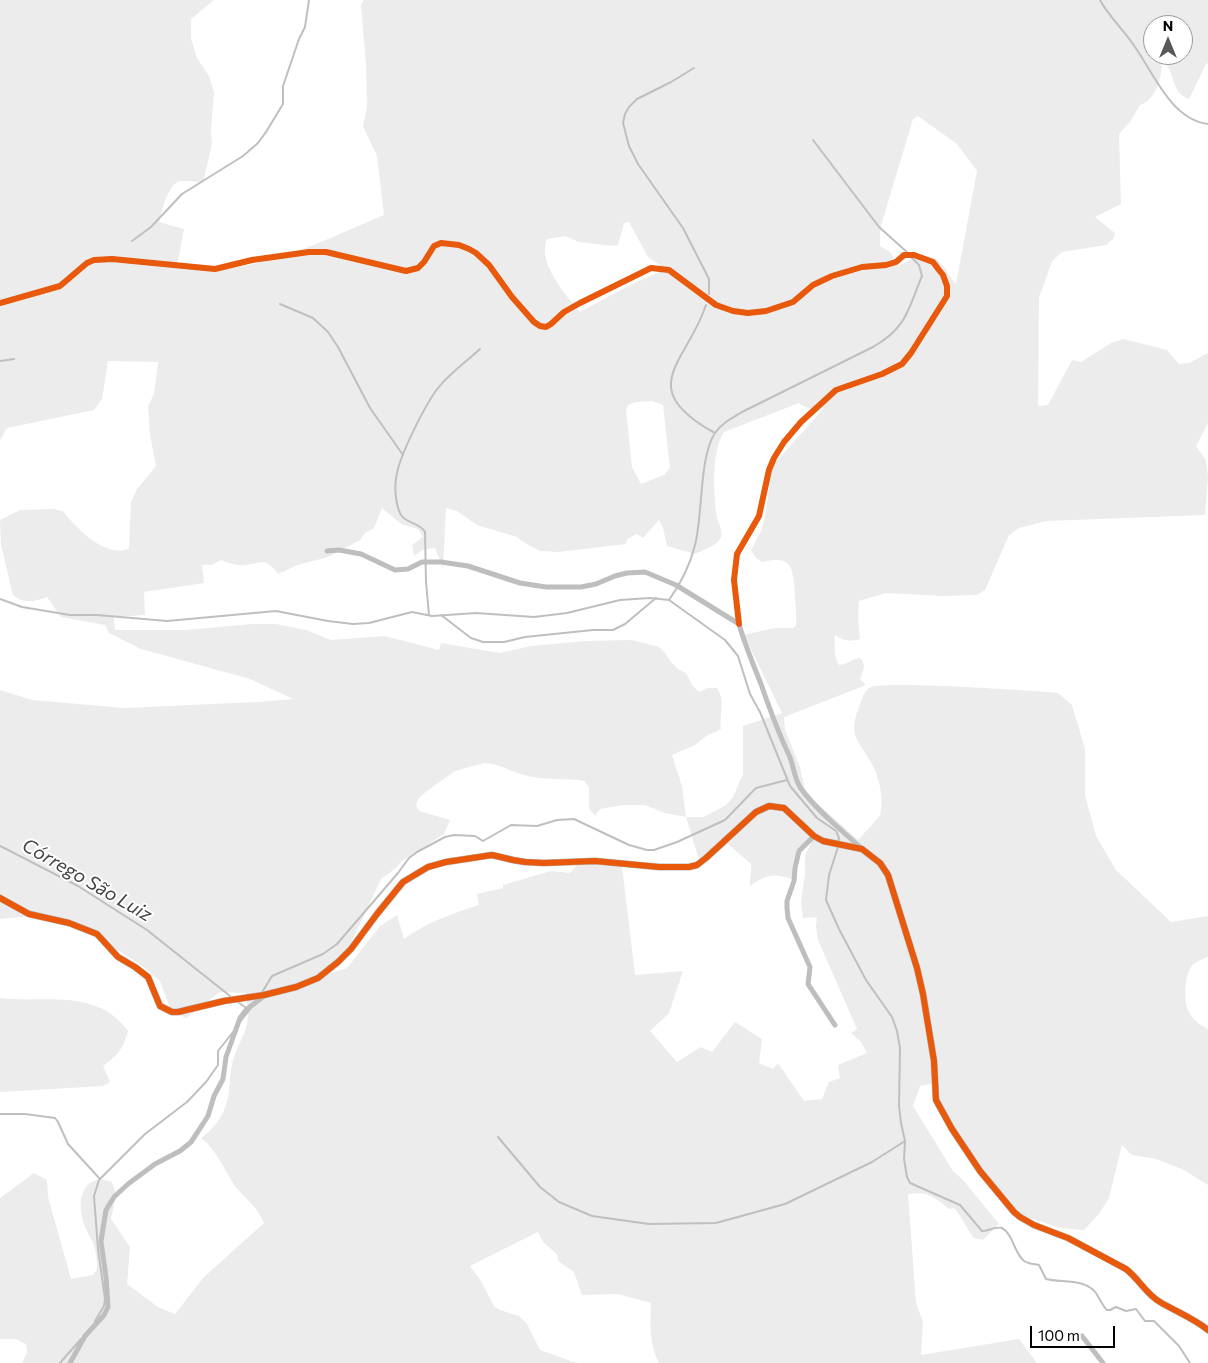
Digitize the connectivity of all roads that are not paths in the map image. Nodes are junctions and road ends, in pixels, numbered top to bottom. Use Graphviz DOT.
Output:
graph roads {
  1 [pos="0,303"];
  2 [pos="327,551"];
  3 [pos="739,624"];
  4 [pos="814,836"];
  5 [pos="862,849"];
  6 [pos="0,898"];
  7 [pos="264,995"];
  8 [pos="835,1025"];
  9 [pos="1208,1330"];
  10 [pos="1082,1336"];
  11 [pos="70,1363"];
  12 [pos="1103,1363"];
  1 -- 3 [label="street"];
  2 -- 3 [label="street"];
  3 -- 5 [label="street"];
  4 -- 5 [label="street"];
  4 -- 7 [label="street"];
  4 -- 8 [label="street"];
  5 -- 9 [label="street"];
  6 -- 7 [label="street"];
  7 -- 11 [label="street"];
  10 -- 12 [label="street"];
}
